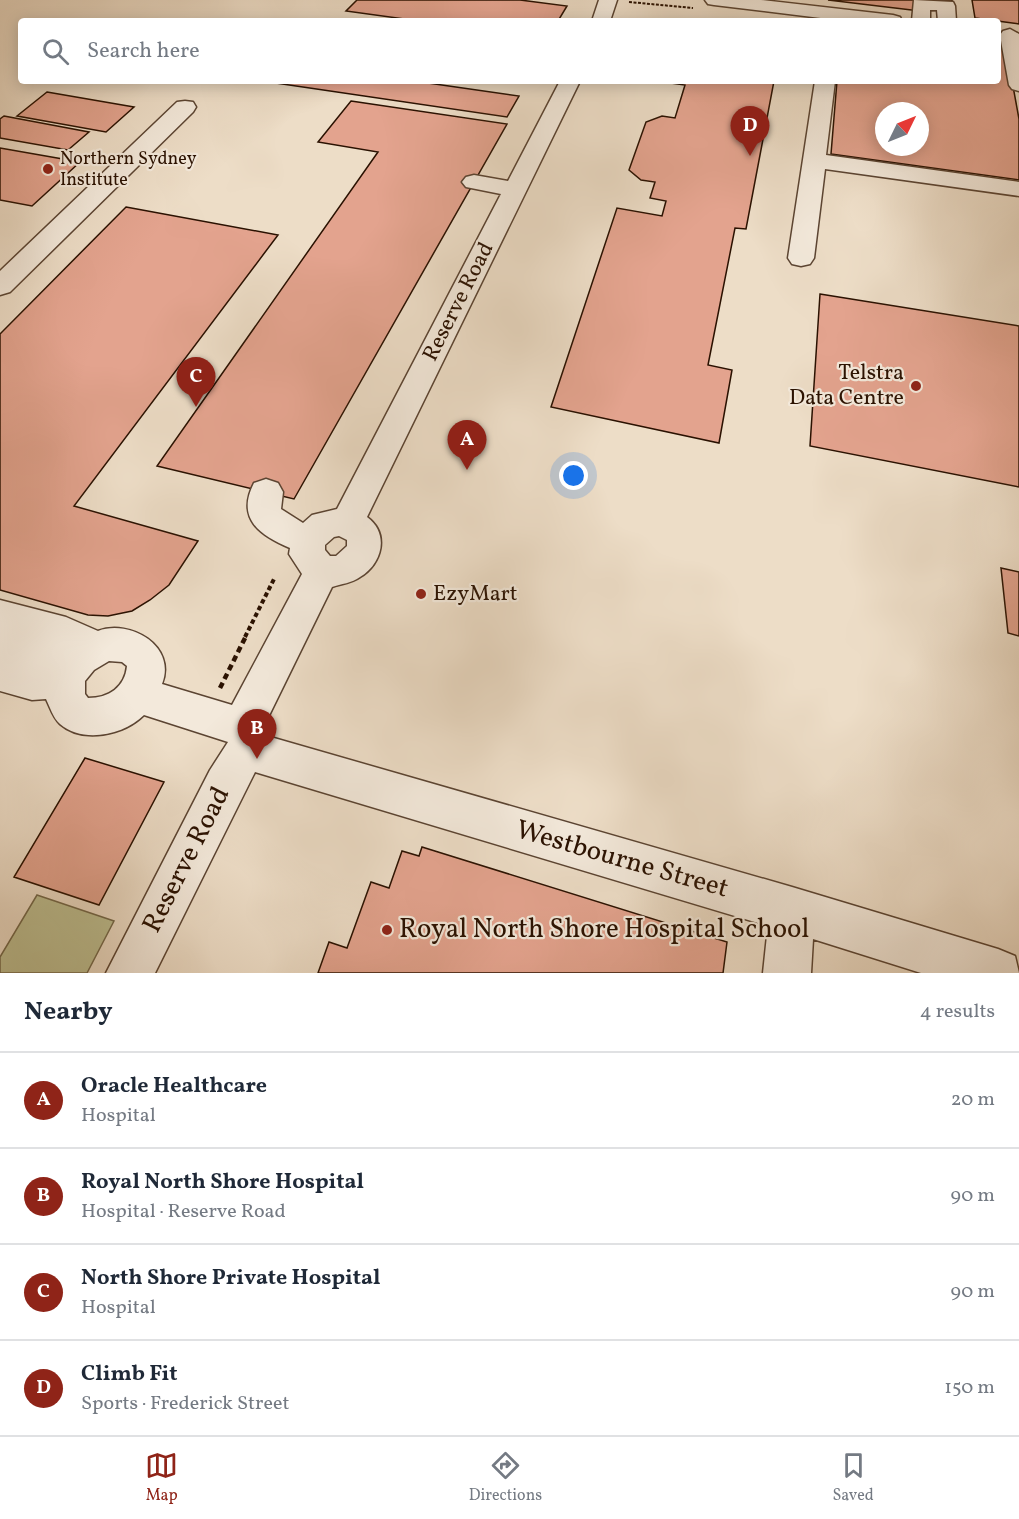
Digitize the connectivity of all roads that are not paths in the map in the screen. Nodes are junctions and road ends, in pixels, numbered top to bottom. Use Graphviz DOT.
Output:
graph roads {
  1 [pos="608,0"];
  2 [pos="714,0"];
  3 [pos="833,17"];
  4 [pos="602,18"];
  5 [pos="848,18"];
  6 [pos="921,18"];
  7 [pos="947,18"];
  8 [pos="1009,35"];
  9 [pos="568,84"];
  10 [pos="825,84"];
  11 [pos="1019,85"];
  12 [pos="185,107"];
  13 [pos="816,161"];
  14 [pos="474,182"];
  15 [pos="1019,189"];
  16 [pos="511,197"];
  17 [pos="801,258"];
  18 [pos="0,286"];
  19 [pos="266,492"];
  20 [pos="316,555"];
  21 [pos="0,616"];
  22 [pos="0,646"];
  23 [pos="78,665"];
  24 [pos="0,673"];
  25 [pos="138,694"];
  26 [pos="244,738"];
  27 [pos="792,910"];
  28 [pos="130,973"];
  29 [pos="787,973"];
  30 [pos="998,973"];
  1 -- 4 [label="street"];
  2 -- 3 [label="street"];
  3 -- 5 [label="street"];
  6 -- 7 [label="street"];
  8 -- 11 [label="street"];
  9 -- 16 [label="street, Reserve Road"];
  10 -- 13 [label="street"];
  12 -- 18 [label="street"];
  13 -- 15 [label="street"];
  13 -- 17 [label="street"];
  14 -- 16 [label="street"];
  16 -- 20 [label="street, Reserve Road"];
  19 -- 20 [label="street"];
  20 -- 26 [label="street, Reserve Road"];
  21 -- 23 [label="street"];
  22 -- 23 [label="street"];
  23 -- 24 [label="street"];
  23 -- 25 [label="street"];
  23 -- 25 [label="street"];
  25 -- 26 [label="street, Westbourne Street"];
  26 -- 27 [label="street, Westbourne Street"];
  26 -- 28 [label="street, Reserve Road"];
  27 -- 29 [label="street"];
  27 -- 30 [label="street, Westbourne Street"];
}
